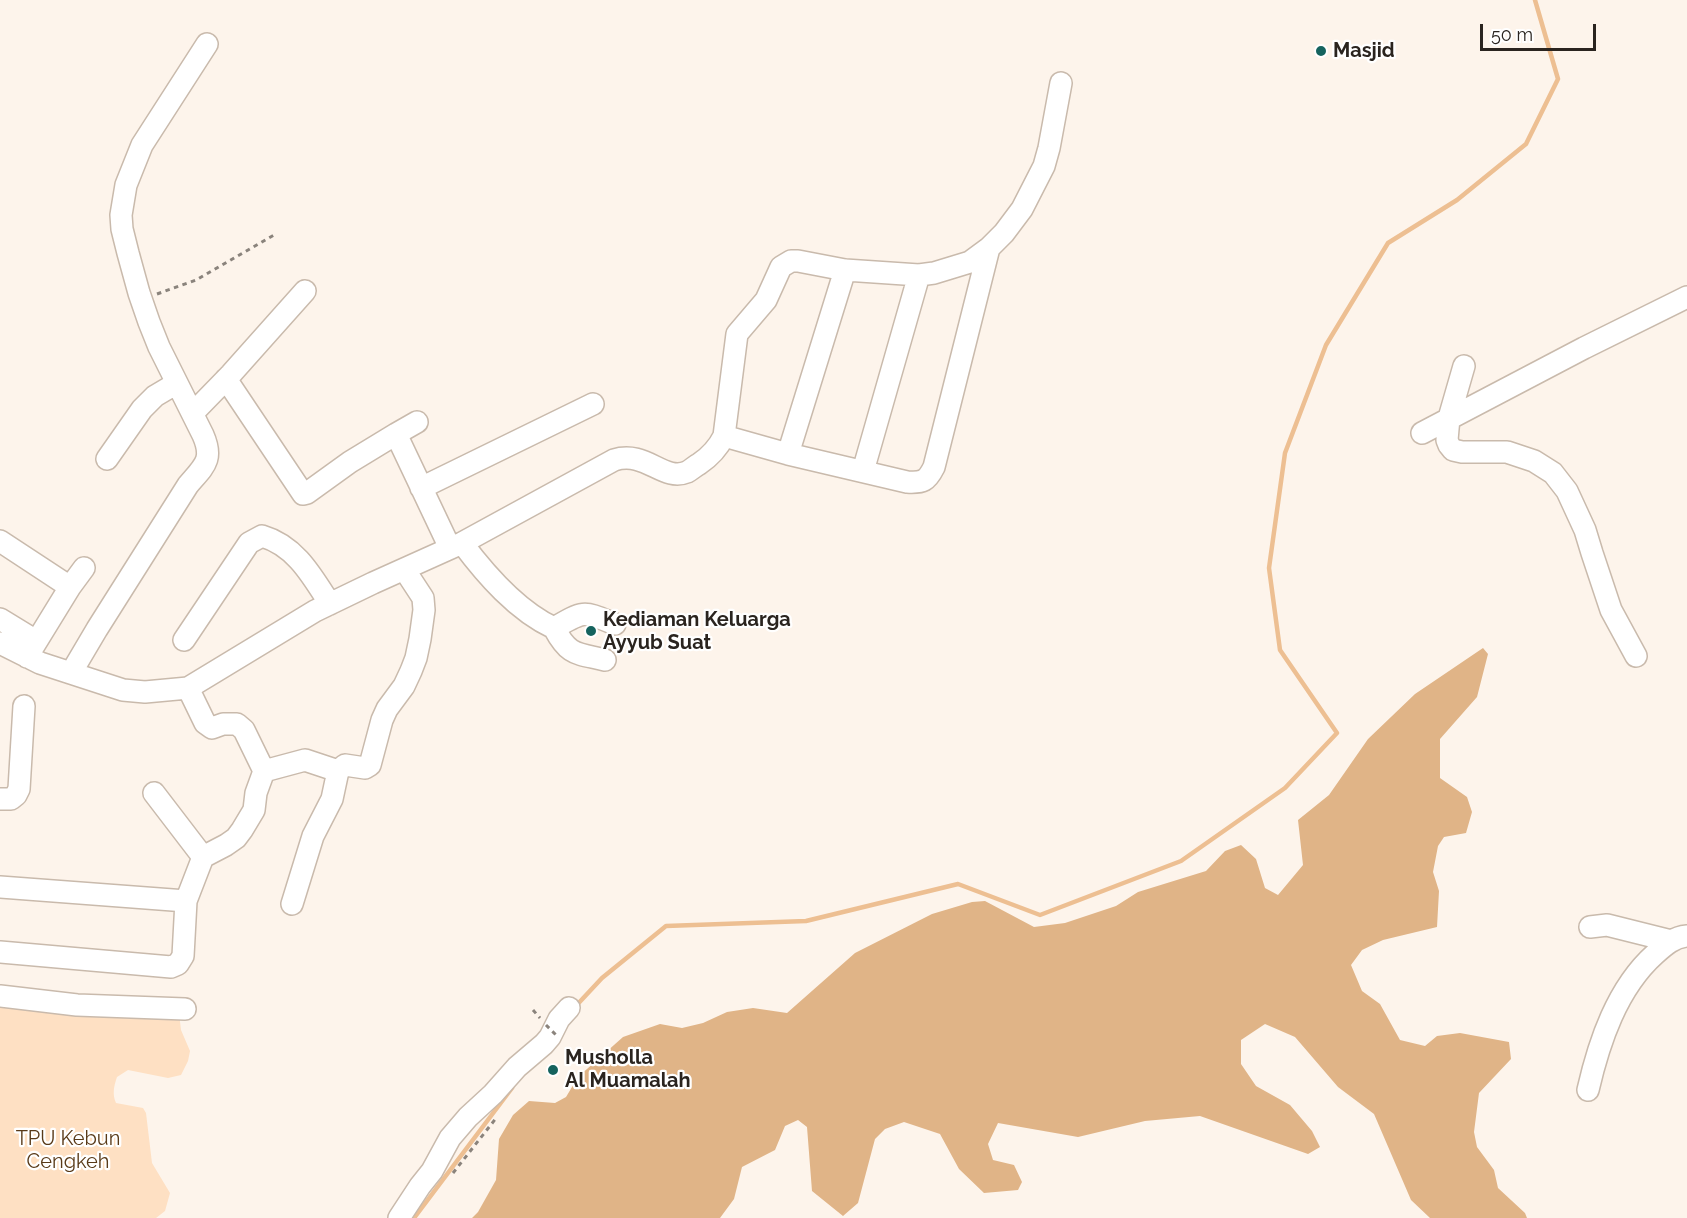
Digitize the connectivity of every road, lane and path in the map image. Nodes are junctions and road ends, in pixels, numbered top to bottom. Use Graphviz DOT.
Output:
graph roads {
  1 [pos="207,44"];
  2 [pos="1060,83"];
  3 [pos="274,235"];
  4 [pos="989,249"];
  5 [pos="845,270"];
  6 [pos="919,275"];
  7 [pos="305,291"];
  8 [pos="1687,297"];
  9 [pos="142,300"];
  10 [pos="1464,366"];
  11 [pos="226,379"];
  12 [pos="177,383"];
  13 [pos="593,404"];
  14 [pos="193,413"];
  15 [pos="1449,418"];
  16 [pos="417,422"];
  17 [pos="1422,433"];
  18 [pos="396,434"];
  19 [pos="724,436"];
  20 [pos="788,454"];
  21 [pos="106,459"];
  22 [pos="863,471"];
  23 [pos="421,488"];
  24 [pos="0,541"];
  25 [pos="456,546"];
  26 [pos="84,568"];
  27 [pos="404,569"];
  28 [pos="70,587"];
  29 [pos="330,604"];
  30 [pos="0,619"];
  31 [pos="615,624"];
  32 [pos="554,628"];
  33 [pos="184,640"];
  34 [pos="0,643"];
  35 [pos="31,649"];
  36 [pos="1636,656"];
  37 [pos="605,660"];
  38 [pos="71,674"];
  39 [pos="188,688"];
  40 [pos="24,706"];
  41 [pos="264,771"];
  42 [pos="338,771"];
  43 [pos="154,793"];
  44 [pos="0,799"];
  45 [pos="203,857"];
  46 [pos="0,887"];
  47 [pos="186,901"];
  48 [pos="292,904"];
  49 [pos="1590,927"];
  50 [pos="1679,938"];
  51 [pos="0,952"];
  52 [pos="0,996"];
  53 [pos="569,1008"];
  54 [pos="185,1009"];
  55 [pos="546,1025"];
  56 [pos="558,1037"];
  57 [pos="1588,1090"];
  58 [pos="399,1218"];
  1 -- 9 [label="street"];
  2 -- 4 [label="street"];
  3 -- 9 [label="path"];
  4 -- 6 [label="street"];
  4 -- 22 [label="street"];
  5 -- 6 [label="street"];
  5 -- 19 [label="street"];
  5 -- 20 [label="street"];
  6 -- 22 [label="street"];
  7 -- 11 [label="street"];
  8 -- 15 [label="street"];
  9 -- 12 [label="street"];
  10 -- 15 [label="street"];
  11 -- 14 [label="street"];
  11 -- 18 [label="street"];
  12 -- 14 [label="street"];
  12 -- 21 [label="street"];
  13 -- 23 [label="street"];
  14 -- 38 [label="street"];
  15 -- 17 [label="street"];
  15 -- 36 [label="street"];
  16 -- 18 [label="street"];
  18 -- 23 [label="street"];
  19 -- 20 [label="street"];
  19 -- 25 [label="street"];
  20 -- 22 [label="street"];
  23 -- 25 [label="street"];
  24 -- 28 [label="street"];
  25 -- 27 [label="street"];
  25 -- 32 [label="street"];
  26 -- 28 [label="street"];
  27 -- 29 [label="street"];
  27 -- 42 [label="street"];
  28 -- 35 [label="street"];
  29 -- 33 [label="street"];
  29 -- 39 [label="street"];
  30 -- 35 [label="street"];
  31 -- 32 [label="street"];
  32 -- 37 [label="street"];
  34 -- 35 [label="street"];
  35 -- 38 [label="street"];
  38 -- 39 [label="street"];
  39 -- 41 [label="street"];
  40 -- 44 [label="street"];
  41 -- 42 [label="street"];
  41 -- 45 [label="street"];
  42 -- 48 [label="street"];
  43 -- 45 [label="street"];
  45 -- 47 [label="street"];
  46 -- 47 [label="street"];
  47 -- 51 [label="street"];
  49 -- 50 [label="street"];
  50 -- 57 [label="street"];
  52 -- 54 [label="street"];
  53 -- 58 [label="street"];
  55 -- 56 [label="path, bridge"];
}
